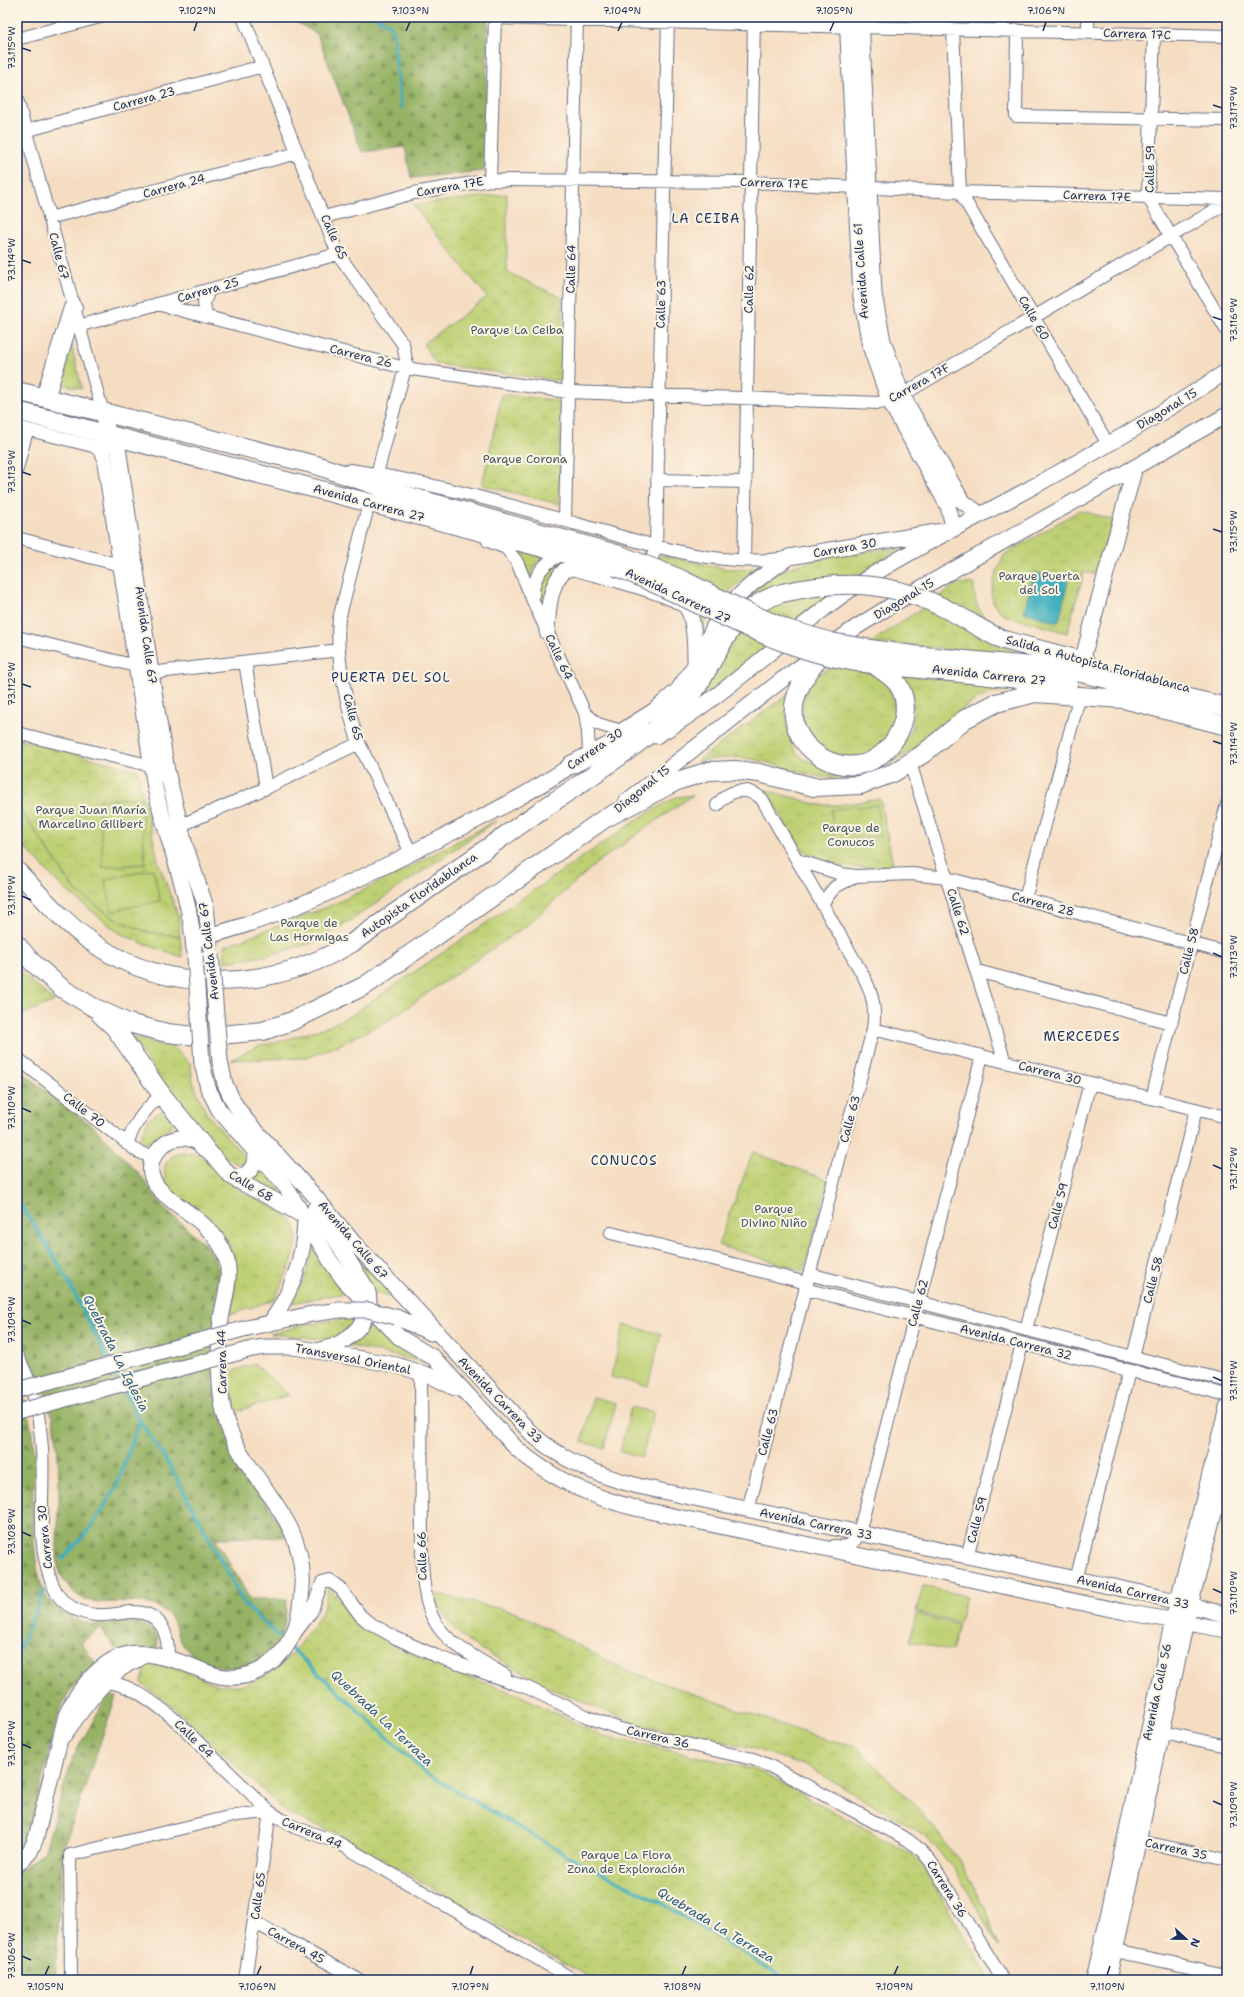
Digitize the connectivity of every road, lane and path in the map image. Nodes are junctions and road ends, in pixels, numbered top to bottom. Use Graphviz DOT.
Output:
graph roads {
  1 [pos="100,17"];
  2 [pos="243,17"];
  3 [pos="495,17"];
  4 [pos="1001,17"];
  5 [pos="1088,17"];
  6 [pos="577,18"];
  7 [pos="668,19"];
  8 [pos="754,20"];
  9 [pos="854,21"];
  10 [pos="952,29"];
  11 [pos="1002,30"];
  12 [pos="1017,30"];
  13 [pos="1088,32"];
  14 [pos="1154,34"];
  15 [pos="1227,36"];
  16 [pos="17,39"];
  17 [pos="263,66"];
  18 [pos="17,99"];
  19 [pos="1151,118"];
  20 [pos="1227,120"];
  21 [pos="25,131"];
  22 [pos="298,153"];
  23 [pos="490,180"];
  24 [pos="573,180"];
  25 [pos="664,181"];
  26 [pos="751,182"];
  27 [pos="862,187"];
  28 [pos="960,192"];
  29 [pos="1148,197"];
  30 [pos="1227,199"];
  31 [pos="1227,203"];
  32 [pos="324,217"];
  33 [pos="49,218"];
  34 [pos="1171,236"];
  35 [pos="338,254"];
  36 [pos="209,290"];
  37 [pos="158,304"];
  38 [pos="73,308"];
  39 [pos="206,317"];
  40 [pos="1033,317"];
  41 [pos="78,326"];
  42 [pos="1227,331"];
  43 [pos="405,368"];
  44 [pos="1227,371"];
  45 [pos="17,391"];
  46 [pos="568,392"];
  47 [pos="659,394"];
  48 [pos="747,397"];
  49 [pos="45,398"];
  50 [pos="896,398"];
  51 [pos="17,411"];
  52 [pos="103,413"];
  53 [pos="1227,414"];
  54 [pos="22,428"];
  55 [pos="109,435"];
  56 [pos="1108,444"];
  57 [pos="104,456"];
  58 [pos="316,465"];
  59 [pos="1135,467"];
  60 [pos="17,469"];
  61 [pos="377,474"];
  62 [pos="657,480"];
  63 [pos="746,482"];
  64 [pos="369,503"];
  65 [pos="980,515"];
  66 [pos="566,520"];
  67 [pos="443,522"];
  68 [pos="954,530"];
  69 [pos="17,538"];
  70 [pos="656,546"];
  71 [pos="568,553"];
  72 [pos="789,558"];
  73 [pos="618,561"];
  74 [pos="744,561"];
  75 [pos="120,565"];
  76 [pos="136,569"];
  77 [pos="642,588"];
  78 [pos="533,601"];
  79 [pos="547,632"];
  80 [pos="17,637"];
  81 [pos="339,650"];
  82 [pos="824,651"];
  83 [pos="875,657"];
  84 [pos="1082,661"];
  85 [pos="245,662"];
  86 [pos="696,663"];
  87 [pos="136,666"];
  88 [pos="151,674"];
  89 [pos="1080,695"];
  90 [pos="1227,696"];
  91 [pos="1123,699"];
  92 [pos="1227,707"];
  93 [pos="676,712"];
  94 [pos="585,713"];
  95 [pos="1227,726"];
  96 [pos="621,731"];
  97 [pos="17,734"];
  98 [pos="358,743"];
  99 [pos="588,753"];
  100 [pos="621,755"];
  101 [pos="910,762"];
  102 [pos="571,765"];
  103 [pos="152,766"];
  104 [pos="266,788"];
  105 [pos="1227,804"];
  106 [pos="717,805"];
  107 [pos="604,819"];
  108 [pos="179,826"];
  109 [pos="411,853"];
  110 [pos="797,860"];
  111 [pos="17,871"];
  112 [pos="856,876"];
  113 [pos="947,878"];
  114 [pos="1025,899"];
  115 [pos="822,902"];
  116 [pos="210,937"];
  117 [pos="194,940"];
  118 [pos="1191,943"];
  119 [pos="17,945"];
  120 [pos="1227,953"];
  121 [pos="976,971"];
  122 [pos="93,1007"];
  123 [pos="1171,1023"];
  124 [pos="873,1029"];
  125 [pos="982,1056"];
  126 [pos="17,1058"];
  127 [pos="1005,1062"];
  128 [pos="1090,1083"];
  129 [pos="162,1095"];
  130 [pos="1152,1098"];
  131 [pos="1196,1109"];
  132 [pos="1227,1117"];
  133 [pos="127,1144"];
  134 [pos="204,1147"];
  135 [pos="255,1153"];
  136 [pos="153,1158"];
  137 [pos="293,1172"];
  138 [pos="232,1177"];
  139 [pos="305,1217"];
  140 [pos="611,1233"];
  141 [pos="807,1282"];
  142 [pos="918,1302"];
  143 [pos="368,1306"];
  144 [pos="915,1317"];
  145 [pos="271,1322"];
  146 [pos="1026,1330"];
  147 [pos="1022,1344"];
  148 [pos="450,1347"];
  149 [pos="317,1351"];
  150 [pos="17,1356"];
  151 [pos="1133,1357"];
  152 [pos="1129,1370"];
  153 [pos="421,1372"];
  154 [pos="1227,1381"];
  155 [pos="17,1390"];
  156 [pos="1227,1395"];
  157 [pos="473,1402"];
  158 [pos="1227,1406"];
  159 [pos="17,1412"];
  160 [pos="1227,1462"];
  161 [pos="748,1510"];
  162 [pos="859,1533"];
  163 [pos="772,1537"];
  164 [pos="848,1546"];
  165 [pos="967,1556"];
  166 [pos="1076,1580"];
  167 [pos="1184,1603"];
  168 [pos="1227,1615"];
  169 [pos="1179,1621"];
  170 [pos="1227,1630"];
  171 [pos="287,1644"];
  172 [pos="163,1658"];
  173 [pos="108,1681"];
  174 [pos="88,1682"];
  175 [pos="528,1688"];
  176 [pos="1162,1732"];
  177 [pos="58,1744"];
  178 [pos="1227,1746"];
  179 [pos="270,1812"];
  180 [pos="1132,1840"];
  181 [pos="1227,1860"];
  182 [pos="17,1865"];
  183 [pos="254,1922"];
  184 [pos="1114,1951"];
  185 [pos="1227,1975"];
  186 [pos="71,1980"];
  187 [pos="245,1980"];
  188 [pos="359,1980"];
  189 [pos="574,1980"];
  190 [pos="1003,1980"];
  191 [pos="1094,1980"];
  192 [pos="1108,1980"];
  1 -- 16 [label="street"];
  2 -- 17 [label="street, Calle 65"];
  3 -- 6 [label="street, Carrera 17C"];
  3 -- 23 [label="street"];
  4 -- 11 [label="street"];
  5 -- 13 [label="street"];
  6 -- 7 [label="street, Carrera 17C"];
  6 -- 24 [label="street, Calle 64"];
  7 -- 8 [label="street, Carrera 17C"];
  7 -- 25 [label="street, Calle 63"];
  8 -- 9 [label="street, Carrera 17C"];
  8 -- 26 [label="street, Calle 62"];
  9 -- 10 [label="street, Carrera 17C"];
  9 -- 27 [label="main road, Avenida Calle 61"];
  10 -- 11 [label="street, Carrera 17C"];
  10 -- 28 [label="street"];
  11 -- 12 [label="street, Carrera 17C"];
  12 -- 13 [label="street, Carrera 17C"];
  12 -- 19 [label="street"];
  13 -- 14 [label="street, Carrera 17C"];
  14 -- 15 [label="street, Carrera 17C"];
  14 -- 19 [label="street, Calle 59"];
  17 -- 21 [label="street, Carrera 23"];
  17 -- 22 [label="street, Calle 65"];
  18 -- 21 [label="street, Calle 67"];
  19 -- 20 [label="street"];
  19 -- 29 [label="street, Calle 59"];
  21 -- 33 [label="street, Calle 67"];
  22 -- 32 [label="street, Calle 65"];
  22 -- 33 [label="street, Carrera 24"];
  23 -- 24 [label="street, Carrera 17E"];
  23 -- 32 [label="street, Carrera 17E"];
  24 -- 25 [label="street, Carrera 17E"];
  24 -- 46 [label="street, Calle 64"];
  25 -- 26 [label="street, Carrera 17E"];
  25 -- 47 [label="street, Calle 63"];
  26 -- 27 [label="street, Carrera 17E"];
  26 -- 48 [label="street, Calle 62"];
  27 -- 28 [label="street, Carrera 17E"];
  27 -- 50 [label="main road, Avenida Calle 61"];
  28 -- 29 [label="street, Carrera 17E"];
  28 -- 40 [label="street, Calle 60"];
  29 -- 30 [label="street, Carrera 17E"];
  29 -- 34 [label="street, Calle 59"];
  31 -- 34 [label="street, Carrera 17F"];
  32 -- 35 [label="street, Calle 65"];
  33 -- 38 [label="street, Calle 67"];
  34 -- 40 [label="street, Carrera 17F"];
  34 -- 42 [label="street, Calle 59"];
  35 -- 36 [label="street, Carrera 25"];
  35 -- 43 [label="street, Calle 65"];
  36 -- 37 [label="street, Carrera 25"];
  36 -- 39 [label="street"];
  37 -- 39 [label="street, Carrera 26"];
  37 -- 41 [label="street, Carrera 25"];
  38 -- 41 [label="street, Calle 67"];
  38 -- 49 [label="highway"];
  39 -- 43 [label="street, Carrera 26"];
  40 -- 50 [label="street, Carrera 17F"];
  40 -- 56 [label="street, Calle 60"];
  41 -- 52 [label="street, Calle 67"];
  43 -- 46 [label="street, Carrera 26"];
  43 -- 61 [label="street, Calle 65"];
  44 -- 56 [label="main road, Diagonal 15"];
  45 -- 49 [label="highway, Avenida Carrera 27"];
  46 -- 47 [label="street, Carrera 17F"];
  46 -- 66 [label="street, Calle 64"];
  47 -- 48 [label="street, Carrera 17F"];
  47 -- 62 [label="street, Calle 63"];
  48 -- 50 [label="street, Carrera 17F"];
  48 -- 63 [label="street, Calle 62"];
  49 -- 52 [label="highway, Avenida Carrera 27"];
  50 -- 65 [label="main road, Avenida Calle 61"];
  50 -- 68 [label="main road, Avenida Calle 61"];
  51 -- 55 [label="highway, Avenida Carrera 27"];
  52 -- 55 [label="main road, Avenida Calle 67"];
  52 -- 58 [label="highway, Avenida Carrera 27"];
  53 -- 59 [label="main road, Diagonal 15"];
  54 -- 57 [label="street"];
  54 -- 60 [label="street"];
  55 -- 57 [label="main road, Avenida Calle 67"];
  55 -- 64 [label="highway, Avenida Carrera 27"];
  55 -- 76 [label="main road, Avenida Calle 67"];
  56 -- 65 [label="main road, Diagonal 15"];
  57 -- 75 [label="main road, Avenida Calle 67"];
  58 -- 61 [label="street, Avenida Carrera 27"];
  58 -- 73 [label="highway, Avenida Carrera 27"];
  59 -- 82 [label="main road, Diagonal 15"];
  59 -- 84 [label="main road"];
  61 -- 66 [label="street, Avenida Carrera 27"];
  62 -- 63 [label="street"];
  62 -- 70 [label="street, Calle 63"];
  63 -- 74 [label="street, Calle 62"];
  64 -- 67 [label="highway, Avenida Carrera 27"];
  64 -- 81 [label="street, Calle 65"];
  65 -- 68 [label="main road, Diagonal 15"];
  66 -- 70 [label="street, Avenida Carrera 27"];
  67 -- 71 [label="highway, Avenida Carrera 27"];
  67 -- 78 [label="street, Calle 64"];
  68 -- 72 [label="main road, Carrera 30"];
  68 -- 100 [label="main road, Diagonal 15"];
  69 -- 75 [label="street"];
  70 -- 74 [label="street, Avenida Carrera 27"];
  70 -- 77 [label="street, Calle 63"];
  71 -- 73 [label="highway, Avenida Carrera 27"];
  71 -- 78 [label="street, Calle 64"];
  72 -- 74 [label="street, Avenida Carrera 27"];
  72 -- 86 [label="main road, Carrera 30"];
  73 -- 83 [label="highway, Avenida Carrera 27, bridge"];
  75 -- 76 [label="street"];
  75 -- 87 [label="main road, Avenida Calle 67"];
  76 -- 88 [label="main road, Avenida Calle 67"];
  77 -- 79 [label="main road"];
  77 -- 86 [label="main road"];
  78 -- 79 [label="street, Calle 64"];
  79 -- 94 [label="street, Calle 64"];
  80 -- 87 [label="street"];
  81 -- 85 [label="street"];
  81 -- 98 [label="street, Calle 65"];
  82 -- 83 [label="highway"];
  82 -- 107 [label="main road, Diagonal 15"];
  83 -- 91 [label="highway, Avenida Carrera 27"];
  83 -- 92 [label="highway, Avenida Carrera 27"];
  84 -- 90 [label="highway, Salida a Autopista Floridablanca"];
  84 -- 93 [label="highway, Salida a Autopista Floridablanca, bridge"];
  85 -- 88 [label="street"];
  85 -- 104 [label="street"];
  86 -- 96 [label="main road, Carrera 30"];
  87 -- 103 [label="main road, Avenida Calle 67"];
  88 -- 108 [label="main road, Avenida Calle 67"];
  89 -- 91 [label="highway"];
  89 -- 101 [label="highway"];
  89 -- 114 [label="street"];
  91 -- 95 [label="highway, Avenida Carrera 27"];
  93 -- 100 [label="highway, Salida a Autopista Floridablanca"];
  93 -- 102 [label="highway"];
  94 -- 96 [label="street, Calle 64"];
  94 -- 99 [label="street, Calle 64"];
  96 -- 99 [label="main road, Carrera 30"];
  97 -- 103 [label="street"];
  98 -- 104 [label="street"];
  98 -- 109 [label="street, Calle 65"];
  99 -- 102 [label="main road, Carrera 30"];
  100 -- 111 [label="highway, Autopista Floridablanca"];
  101 -- 107 [label="highway"];
  101 -- 113 [label="street, Calle 62"];
  102 -- 109 [label="main road, Carrera 30"];
  103 -- 117 [label="main road, Avenida Calle 67"];
  104 -- 108 [label="street"];
  105 -- 118 [label="street, Calle 58"];
  106 -- 110 [label="street, Calle 63"];
  107 -- 122 [label="highway"];
  108 -- 116 [label="main road, Avenida Calle 67"];
  109 -- 116 [label="main road, Carrera 30"];
  110 -- 112 [label="street, Carrera 28"];
  110 -- 115 [label="street, Calle 63"];
  112 -- 113 [label="street, Carrera 28"];
  112 -- 115 [label="street, Carrera 28"];
  113 -- 114 [label="street, Carrera 28"];
  113 -- 121 [label="street, Calle 62"];
  114 -- 118 [label="street, Carrera 28"];
  115 -- 124 [label="street, Calle 63"];
  116 -- 117 [label="main road, Carrera 30"];
  116 -- 137 [label="main road, Avenida Calle 67, bridge"];
  117 -- 135 [label="main road, Avenida Calle 67, bridge"];
  118 -- 120 [label="street, Carrera 28"];
  118 -- 123 [label="street, Calle 58"];
  119 -- 122 [label="highway"];
  121 -- 123 [label="street"];
  121 -- 127 [label="street, Calle 62"];
  122 -- 129 [label="highway"];
  123 -- 130 [label="street, Calle 58"];
  124 -- 125 [label="street, Carrera 30"];
  124 -- 141 [label="street, Calle 63"];
  125 -- 127 [label="street, Carrera 30"];
  125 -- 142 [label="street, Calle 62"];
  126 -- 133 [label="street, Calle 70"];
  127 -- 128 [label="street, Carrera 30"];
  128 -- 130 [label="street, Carrera 30"];
  128 -- 146 [label="street, Calle 59"];
  129 -- 133 [label="street"];
  129 -- 134 [label="highway"];
  130 -- 131 [label="street, Carrera 30"];
  131 -- 132 [label="street, Carrera 30"];
  131 -- 151 [label="street, Calle 58"];
  133 -- 136 [label="street, Calle 70"];
  134 -- 136 [label="main road"];
  134 -- 138 [label="main road, Calle 68"];
  135 -- 138 [label="main road"];
  135 -- 139 [label="main road, Avenida Calle 67"];
  136 -- 171 [label="main road, Carrera 44"];
  137 -- 143 [label="main road"];
  137 -- 148 [label="main road, Avenida Calle 67"];
  138 -- 139 [label="main road, Calle 68"];
  139 -- 143 [label="main road, Avenida Calle 67"];
  139 -- 145 [label="main road"];
  140 -- 141 [label="street"];
  141 -- 142 [label="street, Avenida Carrera 32"];
  141 -- 144 [label="street, Avenida Carrera 32"];
  141 -- 161 [label="street, Calle 63"];
  142 -- 144 [label="street, Calle 62"];
  142 -- 146 [label="street, Avenida Carrera 32"];
  143 -- 149 [label="main road"];
  143 -- 157 [label="main road, Avenida Calle 67"];
  144 -- 147 [label="street, Avenida Carrera 32"];
  144 -- 162 [label="street, Calle 62"];
  145 -- 148 [label="main road, bridge"];
  145 -- 155 [label="main road, bridge"];
  146 -- 151 [label="street, Avenida Carrera 32"];
  147 -- 152 [label="street, Avenida Carrera 32"];
  147 -- 165 [label="street, Calle 59"];
  148 -- 161 [label="main road, Avenida Carrera 33"];
  149 -- 153 [label="main road, Transversal Oriental"];
  149 -- 159 [label="main road, Transversal Oriental, bridge"];
  150 -- 172 [label="street, Carrera 30"];
  151 -- 154 [label="street, Avenida Carrera 32"];
  152 -- 156 [label="street, Avenida Carrera 32"];
  152 -- 166 [label="street"];
  153 -- 157 [label="main road, Transversal Oriental"];
  153 -- 175 [label="street, Calle 66"];
  157 -- 163 [label="main road, Avenida Carrera 33"];
  158 -- 167 [label="main road, Avenida Calle 56"];
  160 -- 167 [label="main road, Avenida Calle 56"];
  161 -- 162 [label="main road, Avenida Carrera 33"];
  162 -- 164 [label="street, Calle 62"];
  162 -- 165 [label="main road, Avenida Carrera 33"];
  163 -- 164 [label="street, Avenida Carrera 33"];
  163 -- 169 [label="main road, Avenida Carrera 33"];
  165 -- 166 [label="main road, Avenida Carrera 33"];
  166 -- 167 [label="main road, Avenida Carrera 33"];
  167 -- 168 [label="main road, Avenida Carrera 33"];
  167 -- 169 [label="main road, Avenida Calle 56"];
  169 -- 170 [label="main road, Avenida Carrera 33"];
  169 -- 176 [label="main road, Avenida Calle 56"];
  169 -- 180 [label="main road, Avenida Calle 56"];
  171 -- 172 [label="main road, Carrera 44"];
  171 -- 175 [label="street, Carrera 36"];
  172 -- 173 [label="main road, Carrera 44"];
  172 -- 174 [label="main road, Carrera 44"];
  173 -- 174 [label="street"];
  173 -- 177 [label="main road, Carrera 44"];
  173 -- 179 [label="street, Calle 64"];
  174 -- 177 [label="main road, Carrera 44"];
  175 -- 190 [label="street, Carrera 36"];
  176 -- 178 [label="street"];
  176 -- 180 [label="main road, Avenida Calle 56"];
  177 -- 182 [label="main road, Carrera 44"];
  179 -- 183 [label="street, Calle 65"];
  179 -- 186 [label="street, Carrera 44"];
  179 -- 189 [label="street, Carrera 44"];
  180 -- 181 [label="street, Carrera 35"];
  180 -- 184 [label="main road, Avenida Calle 56"];
  180 -- 191 [label="main road, Avenida Calle 56"];
  183 -- 187 [label="street, Calle 65"];
  183 -- 188 [label="street, Carrera 45"];
  184 -- 185 [label="street"];
  184 -- 192 [label="main road, Avenida Calle 56"];
}
